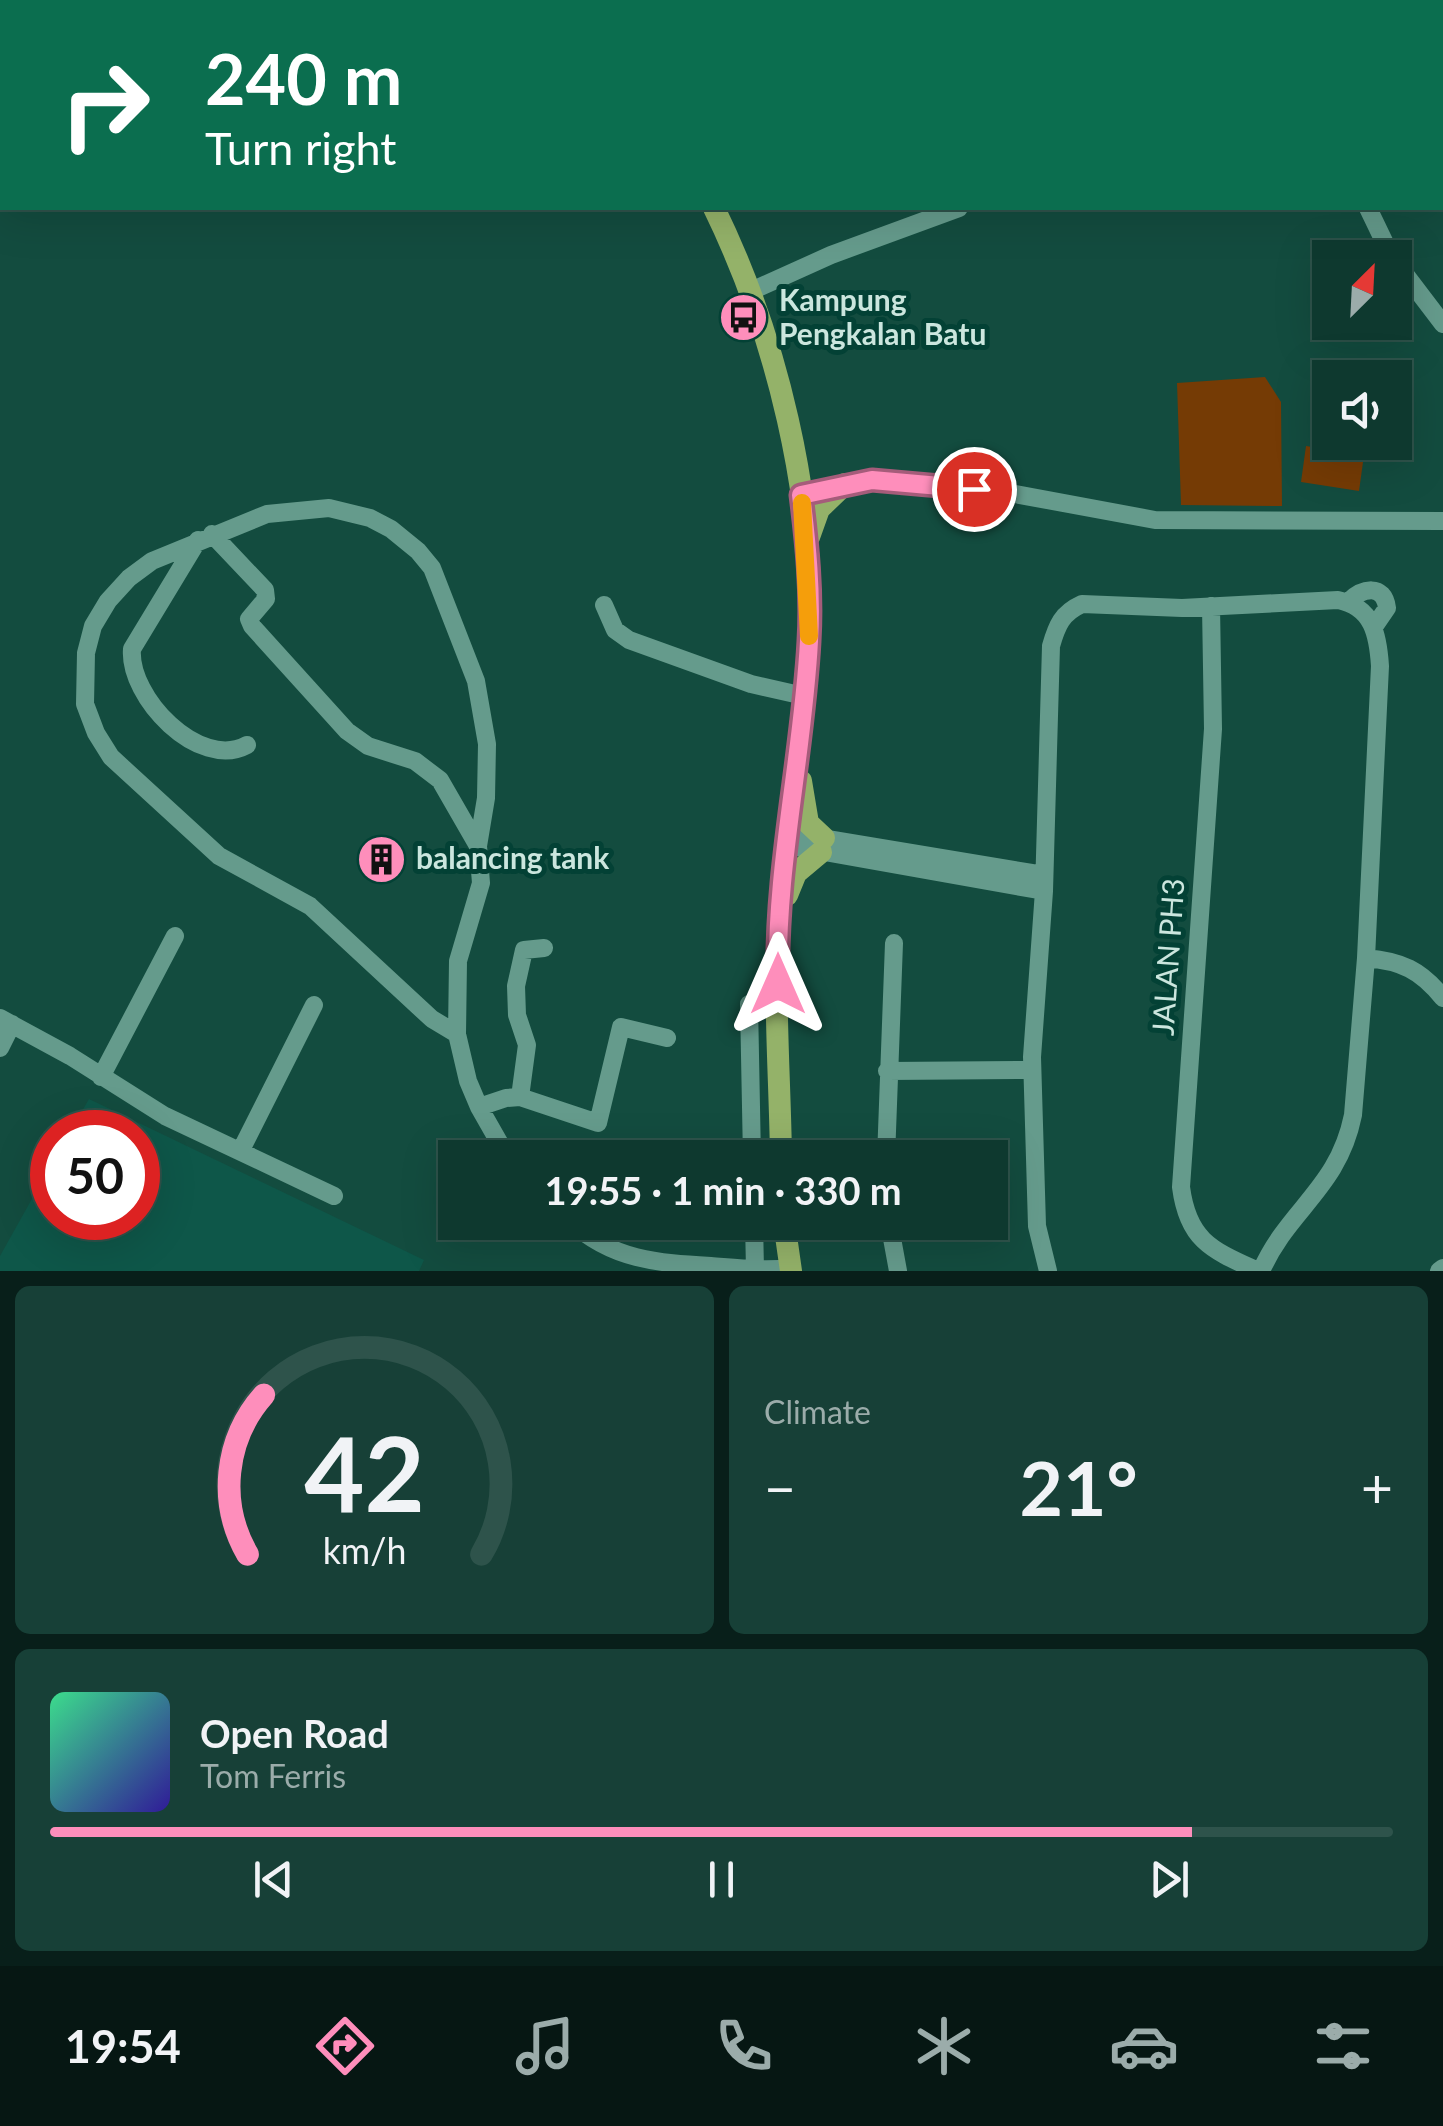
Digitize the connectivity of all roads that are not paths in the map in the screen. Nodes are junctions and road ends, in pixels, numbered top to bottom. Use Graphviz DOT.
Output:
graph roads {
  1 [pos="715,210"];
  2 [pos="953,210"];
  3 [pos="1369,210"];
  4 [pos="1384,240"];
  5 [pos="1412,284"];
  6 [pos="749,292"];
  7 [pos="1443,324"];
  8 [pos="846,484"];
  9 [pos="801,495"];
  10 [pos="1443,521"];
  11 [pos="205,536"];
  12 [pos="807,555"];
  13 [pos="604,605"];
  14 [pos="1211,606"];
  15 [pos="804,696"];
  16 [pos="798,743"];
  17 [pos="247,745"];
  18 [pos="785,838"];
  19 [pos="823,845"];
  20 [pos="478,846"];
  21 [pos="1044,883"];
  22 [pos="779,917"];
  23 [pos="175,936"];
  24 [pos="894,942"];
  25 [pos="544,948"];
  26 [pos="1366,958"];
  27 [pos="1443,998"];
  28 [pos="749,1004"];
  29 [pos="314,1005"];
  30 [pos="6,1021"];
  31 [pos="457,1034"];
  32 [pos="667,1038"];
  33 [pos="0,1048"];
  34 [pos="1032,1070"];
  35 [pos="887,1071"];
  36 [pos="101,1077"];
  37 [pos="520,1097"];
  38 [pos="479,1107"];
  39 [pos="498,1140"];
  40 [pos="752,1140"];
  41 [pos="781,1140"];
  42 [pos="886,1140"];
  43 [pos="241,1150"];
  44 [pos="334,1196"];
  45 [pos="595,1240"];
  46 [pos="754,1240"];
  47 [pos="787,1240"];
  48 [pos="892,1240"];
  49 [pos="791,1269"];
  50 [pos="755,1270"];
  51 [pos="898,1271"];
  52 [pos="1048,1271"];
  53 [pos="1260,1271"];
  1 -- 6 [label="main road"];
  2 -- 6 [label="street"];
  3 -- 4 [label="street"];
  5 -- 7 [label="street"];
  6 -- 9 [label="main road"];
  8 -- 9 [label="street"];
  8 -- 10 [label="street"];
  8 -- 12 [label="main road"];
  9 -- 12 [label="main road"];
  11 -- 17 [label="street"];
  11 -- 20 [label="street"];
  11 -- 20 [label="street"];
  11 -- 31 [label="street"];
  12 -- 15 [label="main road"];
  13 -- 15 [label="street"];
  14 -- 21 [label="street"];
  14 -- 26 [label="street"];
  14 -- 53 [label="street, JALAN PH3"];
  15 -- 16 [label="main road"];
  16 -- 18 [label="main road"];
  16 -- 19 [label="main road"];
  18 -- 19 [label="street"];
  18 -- 22 [label="main road"];
  19 -- 21 [label="street"];
  19 -- 22 [label="main road"];
  20 -- 31 [label="street"];
  21 -- 34 [label="street"];
  22 -- 41 [label="main road"];
  23 -- 36 [label="street"];
  24 -- 35 [label="street"];
  25 -- 37 [label="street"];
  26 -- 27 [label="street"];
  26 -- 53 [label="street"];
  28 -- 40 [label="street"];
  29 -- 43 [label="street"];
  30 -- 33 [label="street"];
  30 -- 36 [label="street"];
  31 -- 38 [label="street"];
  32 -- 37 [label="street"];
  34 -- 35 [label="street"];
  34 -- 52 [label="street"];
  35 -- 42 [label="street"];
  36 -- 43 [label="street"];
  37 -- 38 [label="street"];
  38 -- 39 [label="street"];
  43 -- 44 [label="street"];
  45 -- 50 [label="street"];
  46 -- 50 [label="street"];
  47 -- 49 [label="main road"];
  48 -- 51 [label="street"];
  49 -- 50 [label="street"];
}
